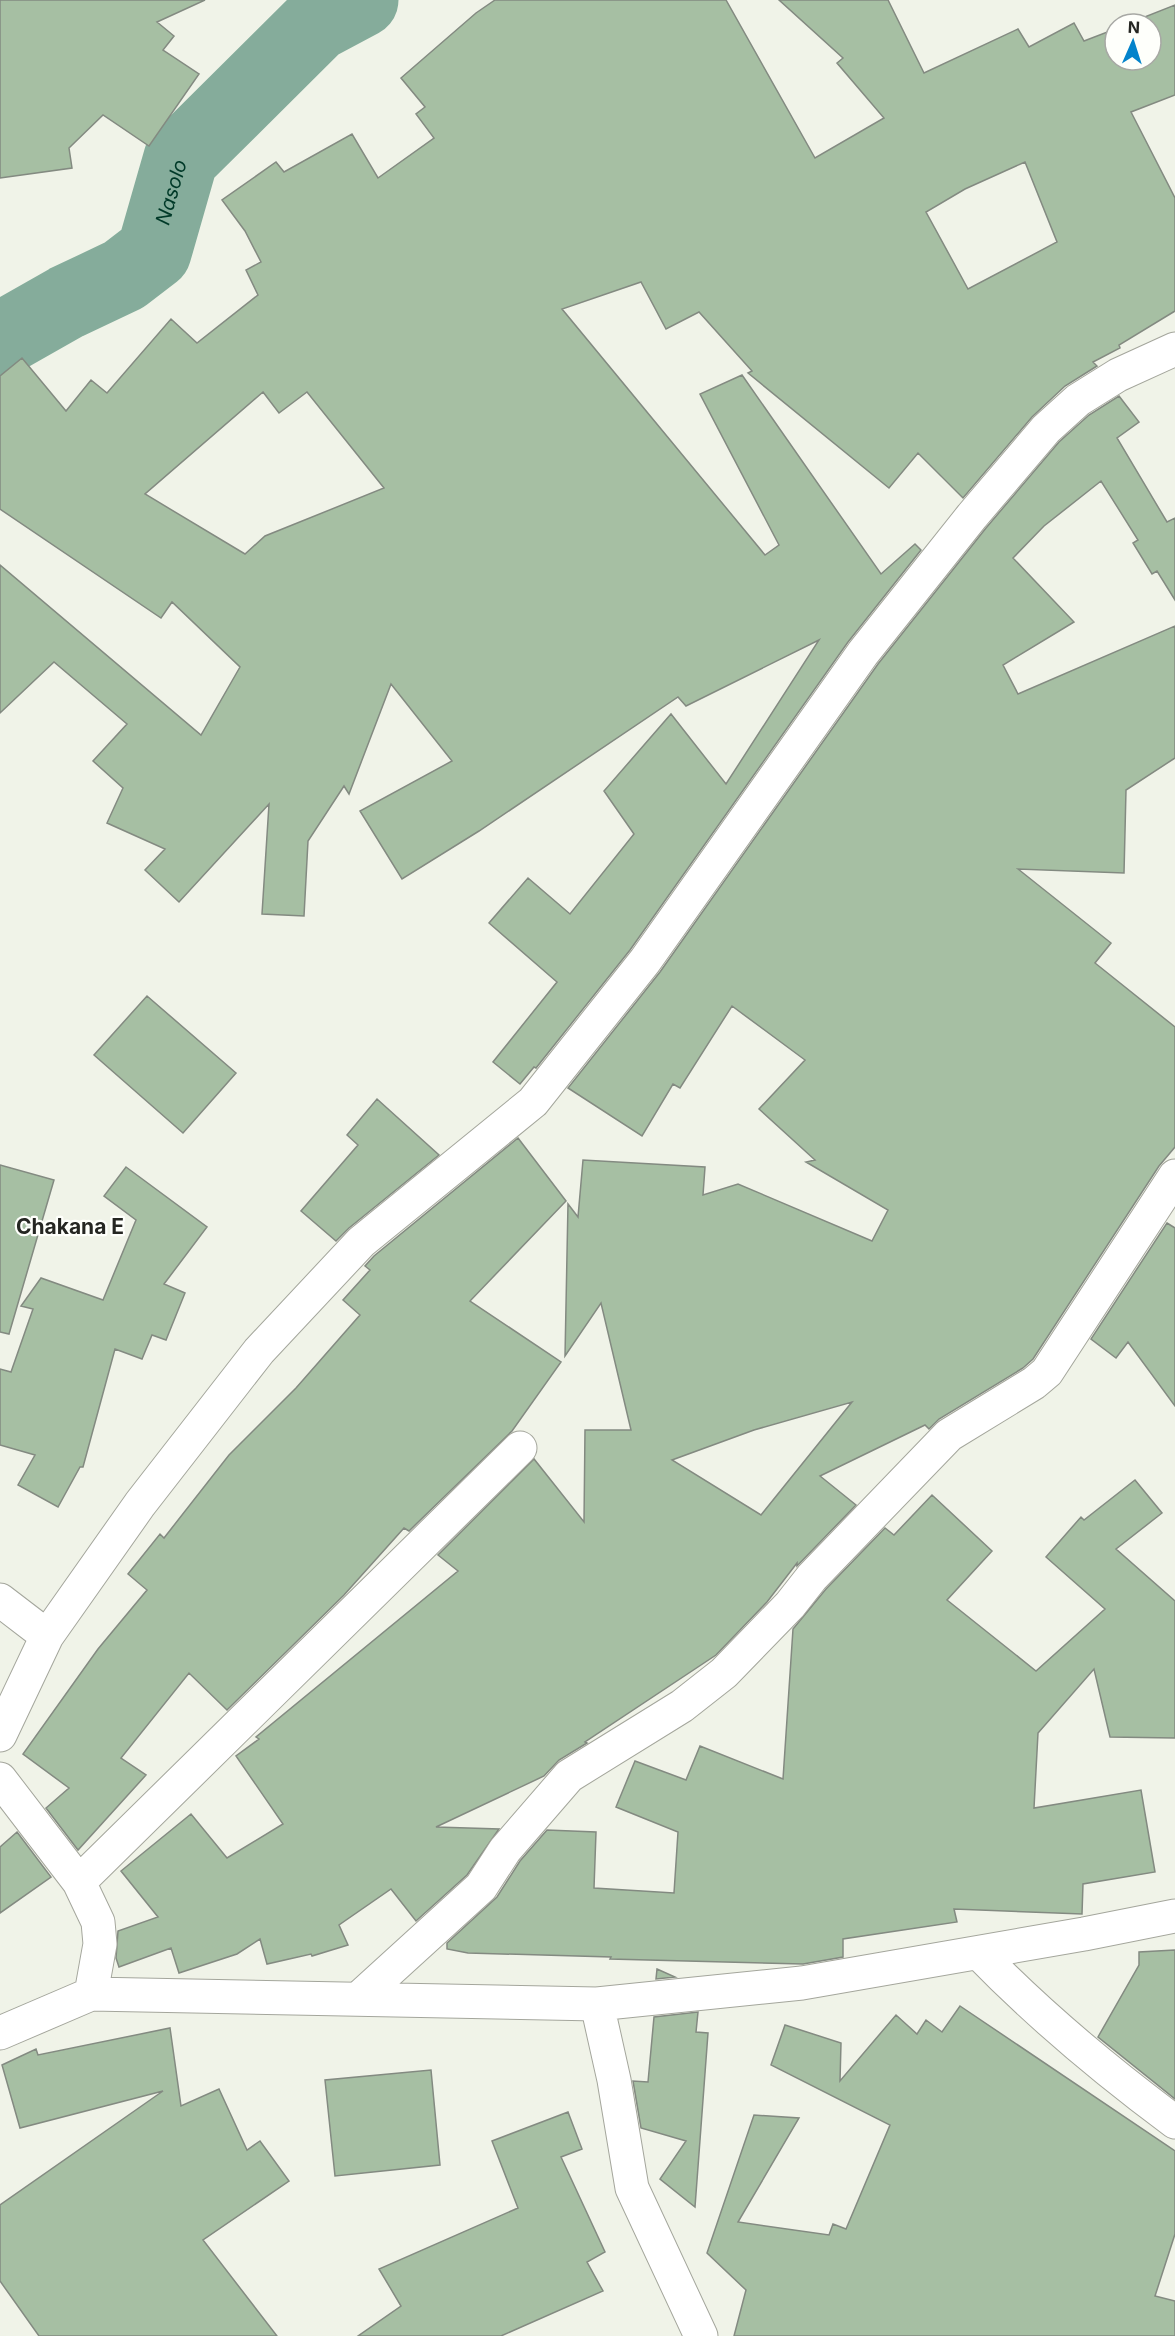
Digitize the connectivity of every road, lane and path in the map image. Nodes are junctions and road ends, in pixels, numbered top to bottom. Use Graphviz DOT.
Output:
graph roads {
  1 [pos="1175,349"];
  2 [pos="1175,1176"];
  3 [pos="520,1449"];
  4 [pos="0,1600"];
  5 [pos="47,1636"];
  6 [pos="0,1735"];
  7 [pos="0,1779"];
  8 [pos="79,1881"];
  9 [pos="1175,1916"];
  10 [pos="979,1953"];
  11 [pos="91,1994"];
  12 [pos="358,1999"];
  13 [pos="597,2004"];
  14 [pos="0,2033"];
  15 [pos="1175,2122"];
  16 [pos="701,2336"];
  1 -- 5 [label="street"];
  2 -- 12 [label="street"];
  3 -- 8 [label="street"];
  4 -- 5 [label="street"];
  5 -- 6 [label="street"];
  7 -- 8 [label="street"];
  8 -- 11 [label="street"];
  9 -- 10 [label="street"];
  10 -- 13 [label="street"];
  10 -- 15 [label="street"];
  11 -- 12 [label="street"];
  11 -- 14 [label="street"];
  12 -- 13 [label="street"];
  13 -- 16 [label="street"];
}
